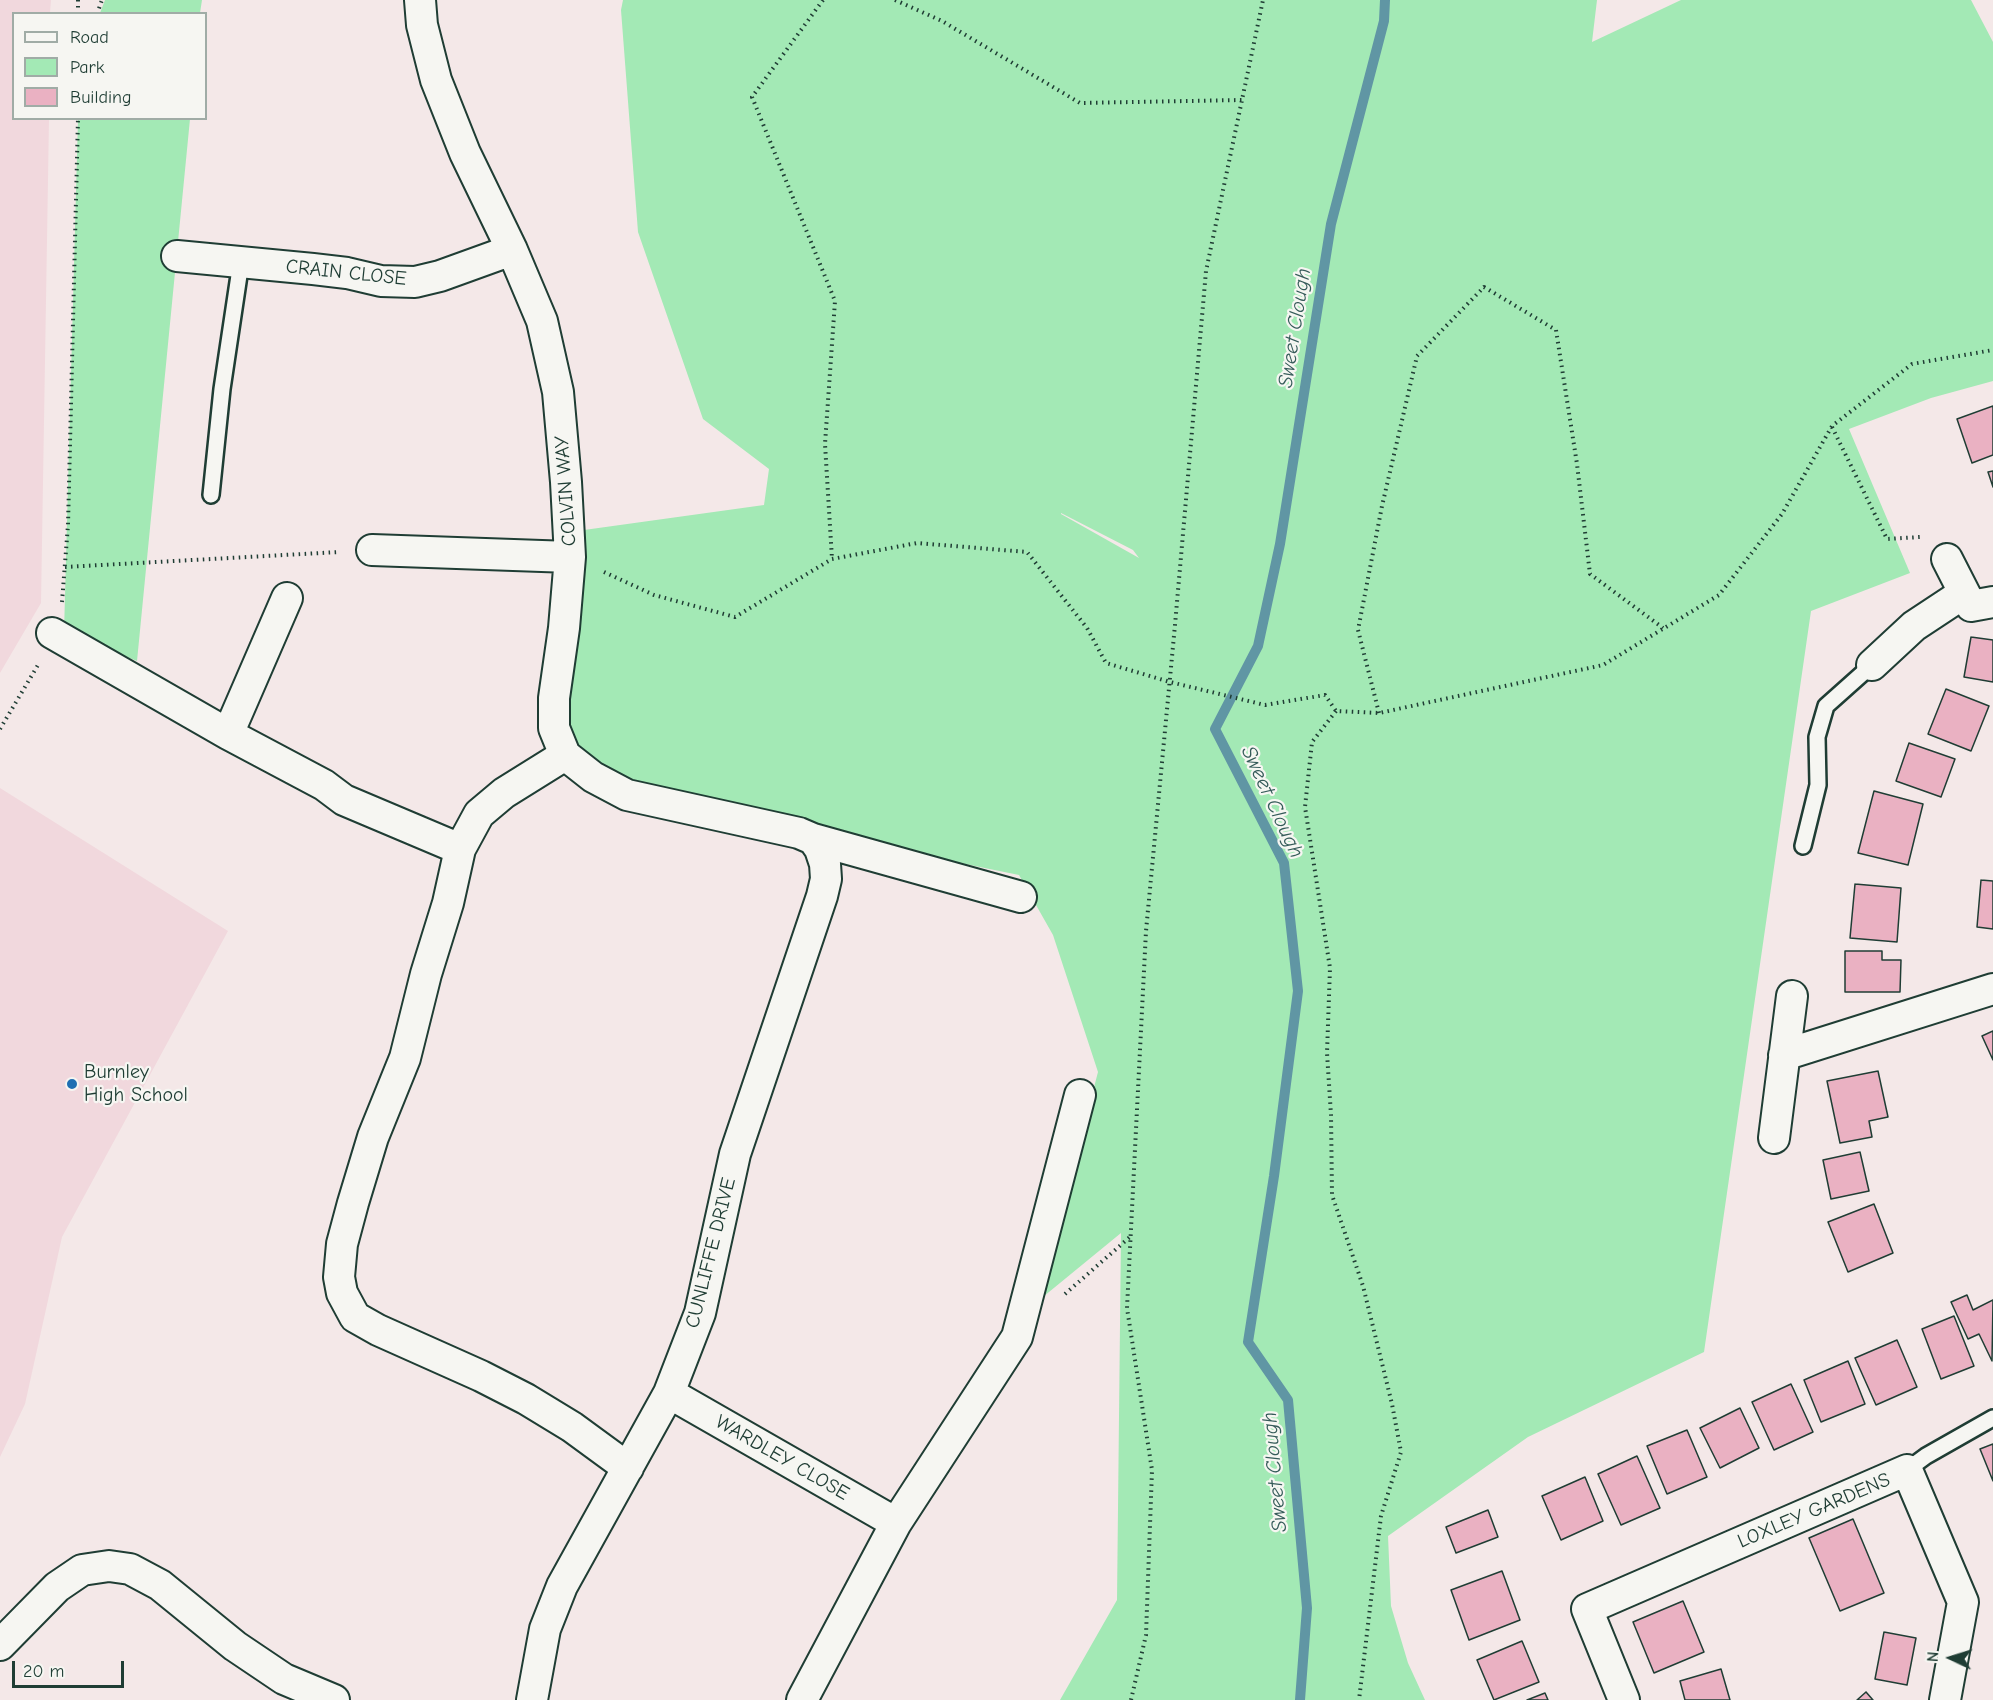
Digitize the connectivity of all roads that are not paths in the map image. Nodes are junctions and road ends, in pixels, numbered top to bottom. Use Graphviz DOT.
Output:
graph roads {
  1 [pos="420,0"];
  2 [pos="512,250"];
  3 [pos="177,256"];
  4 [pos="241,262"];
  5 [pos="211,495"];
  6 [pos="372,550"];
  7 [pos="570,557"];
  8 [pos="1947,559"];
  9 [pos="1964,593"];
  10 [pos="286,598"];
  11 [pos="1993,602"];
  12 [pos="52,633"];
  13 [pos="1872,665"];
  14 [pos="228,734"];
  15 [pos="565,755"];
  16 [pos="806,836"];
  17 [pos="1803,846"];
  18 [pos="460,849"];
  19 [pos="1021,897"];
  20 [pos="1993,989"];
  21 [pos="1792,996"];
  22 [pos="1784,1055"];
  23 [pos="1080,1095"];
  24 [pos="1774,1138"];
  25 [pos="669,1393"];
  26 [pos="1993,1419"];
  27 [pos="628,1468"];
  28 [pos="1908,1470"];
  29 [pos="896,1524"];
  30 [pos="0,1645"];
  31 [pos="334,1700"];
  32 [pos="532,1700"];
  33 [pos="802,1700"];
  34 [pos="1624,1700"];
  35 [pos="1945,1700"];
  1 -- 2 [label="street, COLVIN WAY"];
  2 -- 4 [label="street, CRAIN CLOSE"];
  2 -- 7 [label="street, COLVIN WAY"];
  3 -- 4 [label="street, CRAIN CLOSE"];
  4 -- 5 [label="lane"];
  6 -- 7 [label="street"];
  7 -- 15 [label="street, COLVIN WAY"];
  8 -- 9 [label="street"];
  9 -- 11 [label="street"];
  9 -- 13 [label="street"];
  10 -- 14 [label="street"];
  12 -- 14 [label="street"];
  13 -- 17 [label="lane"];
  14 -- 18 [label="street"];
  15 -- 16 [label="street"];
  15 -- 18 [label="street"];
  16 -- 19 [label="street"];
  16 -- 25 [label="street, CUNLIFFE DRIVE"];
  18 -- 27 [label="street"];
  20 -- 22 [label="street"];
  21 -- 22 [label="street"];
  22 -- 24 [label="street"];
  23 -- 29 [label="street"];
  25 -- 27 [label="street, CUNLIFFE DRIVE"];
  25 -- 29 [label="street, WARDLEY CLOSE"];
  26 -- 28 [label="lane"];
  27 -- 32 [label="street, CUNLIFFE DRIVE"];
  28 -- 34 [label="street, LOXLEY GARDENS"];
  28 -- 35 [label="street, LOXLEY GARDENS"];
  29 -- 33 [label="street"];
  30 -- 31 [label="street"];
}
